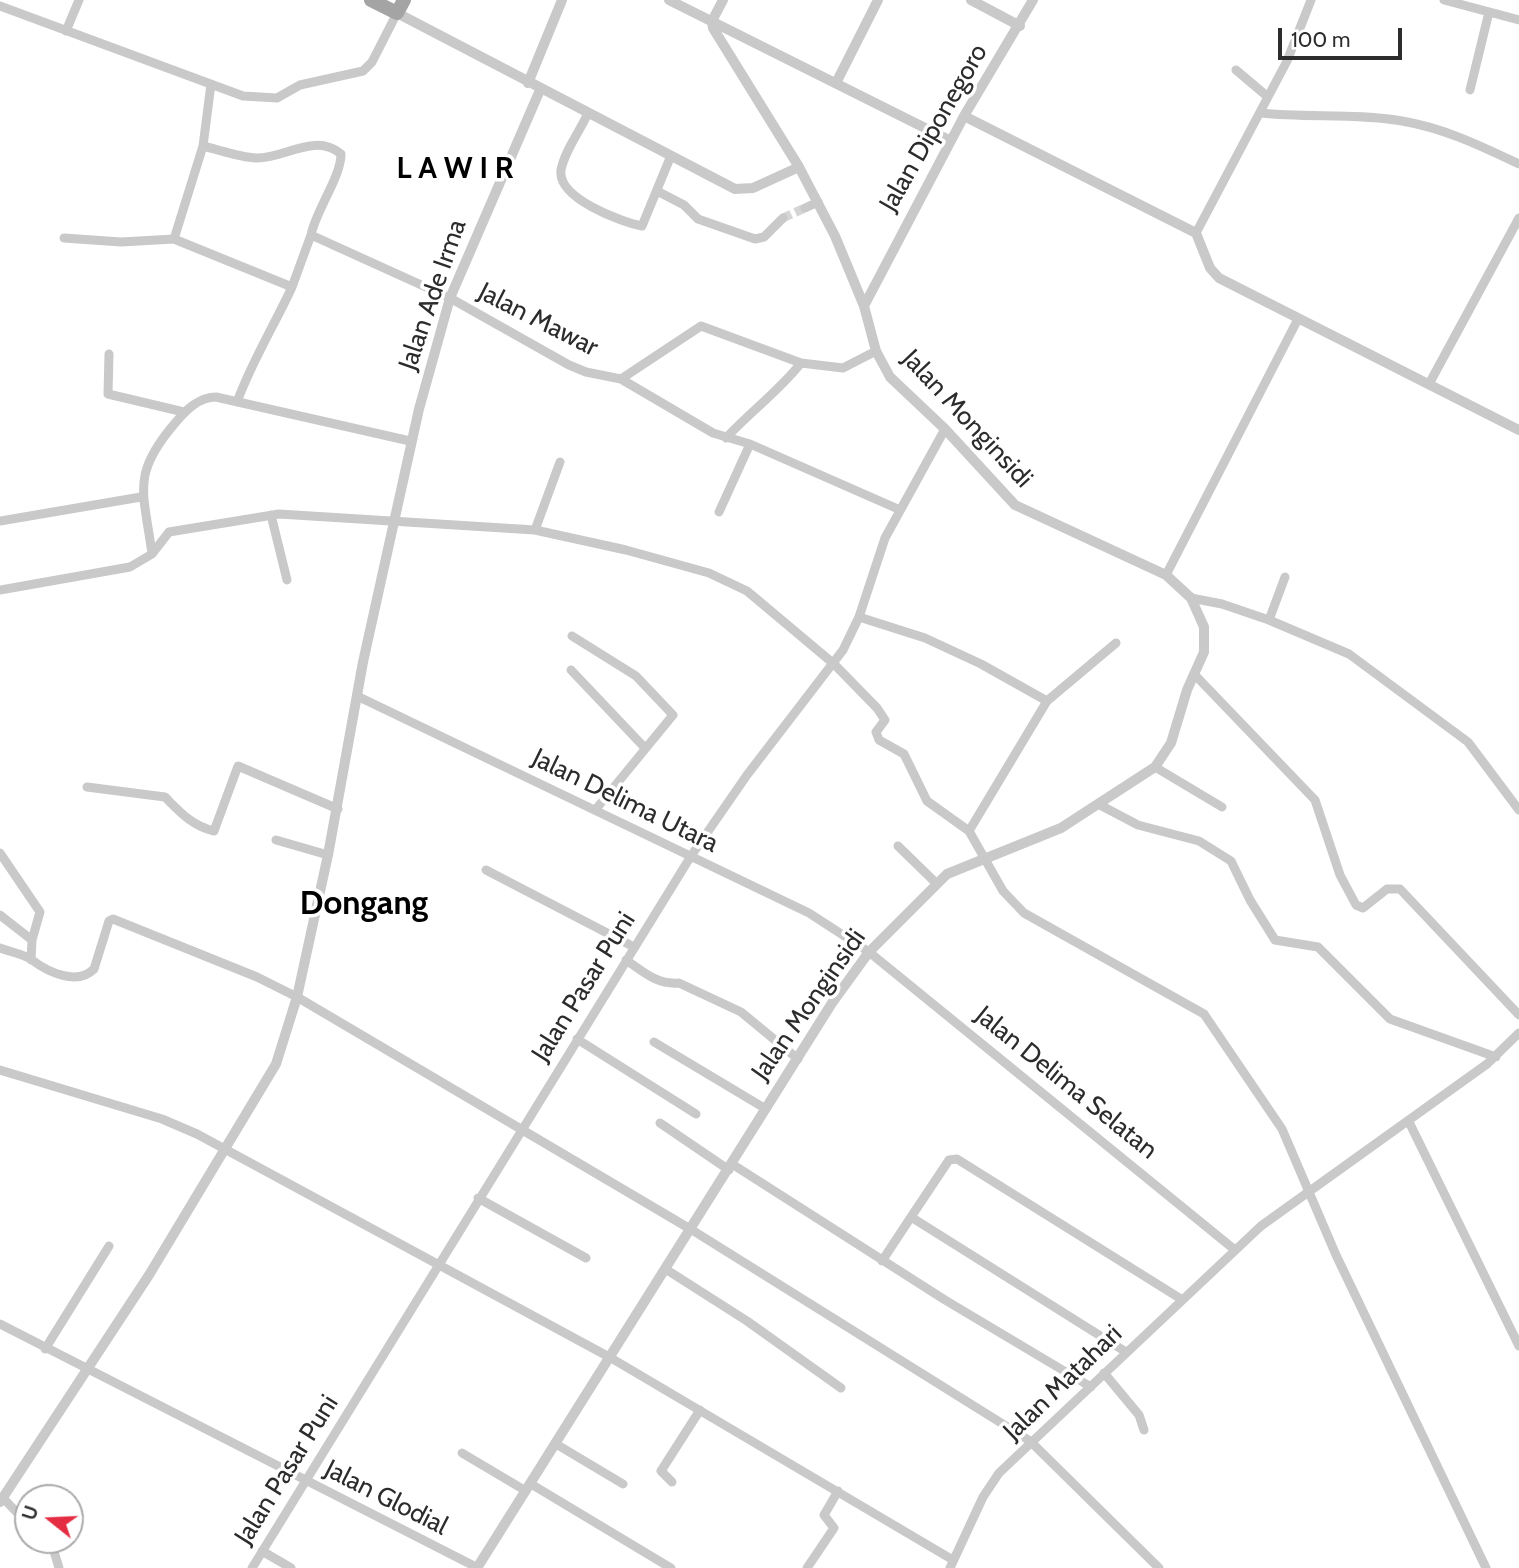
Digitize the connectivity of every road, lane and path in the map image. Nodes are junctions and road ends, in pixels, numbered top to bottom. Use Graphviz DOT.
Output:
graph roads {
  1 [pos="79,0"];
  2 [pos="371,0"];
  3 [pos="562,0"];
  4 [pos="669,0"];
  5 [pos="723,0"];
  6 [pos="878,0"];
  7 [pos="971,0"];
  8 [pos="1033,0"];
  9 [pos="1311,0"];
  10 [pos="1444,0"];
  11 [pos="0,6"];
  12 [pos="400,7"];
  13 [pos="1489,12"];
  14 [pos="1519,20"];
  15 [pos="712,21"];
  16 [pos="1020,26"];
  17 [pos="66,31"];
  18 [pos="1236,70"];
  19 [pos="527,83"];
  20 [pos="836,83"];
  21 [pos="211,84"];
  22 [pos="540,90"];
  23 [pos="1470,90"];
  24 [pos="1268,97"];
  25 [pos="1261,113"];
  26 [pos="587,115"];
  27 [pos="964,116"];
  28 [pos="951,141"];
  29 [pos="203,146"];
  30 [pos="670,158"];
  31 [pos="1519,164"];
  32 [pos="799,167"];
  33 [pos="657,191"];
  34 [pos="818,202"];
  35 [pos="805,208"];
  36 [pos="783,218"];
  37 [pos="1519,218"];
  38 [pos="1196,233"];
  39 [pos="311,235"];
  40 [pos="64,238"];
  41 [pos="174,239"];
  42 [pos="852,274"];
  43 [pos="876,278"];
  44 [pos="292,287"];
  45 [pos="450,298"];
  46 [pos="864,306"];
  47 [pos="1298,319"];
  48 [pos="876,351"];
  49 [pos="109,354"];
  50 [pos="801,363"];
  51 [pos="621,379"];
  52 [pos="1429,384"];
  53 [pos="237,402"];
  54 [pos="184,412"];
  55 [pos="945,429"];
  56 [pos="1519,430"];
  57 [pos="726,439"];
  58 [pos="410,441"];
  59 [pos="750,444"];
  60 [pos="560,462"];
  61 [pos="141,497"];
  62 [pos="898,509"];
  63 [pos="719,512"];
  64 [pos="271,515"];
  65 [pos="395,520"];
  66 [pos="0,521"];
  67 [pos="535,530"];
  68 [pos="152,554"];
  69 [pos="1166,575"];
  70 [pos="1284,577"];
  71 [pos="286,580"];
  72 [pos="0,590"];
  73 [pos="1191,598"];
  74 [pos="859,617"];
  75 [pos="1269,620"];
  76 [pos="572,636"];
  77 [pos="1116,643"];
  78 [pos="834,664"];
  79 [pos="571,670"];
  80 [pos="1194,674"];
  81 [pos="357,696"];
  82 [pos="1048,701"];
  83 [pos="646,748"];
  84 [pos="1155,767"];
  85 [pos="87,787"];
  86 [pos="1098,804"];
  87 [pos="1222,807"];
  88 [pos="338,809"];
  89 [pos="596,809"];
  90 [pos="1519,810"];
  91 [pos="969,831"];
  92 [pos="276,840"];
  93 [pos="898,846"];
  94 [pos="0,853"];
  95 [pos="328,855"];
  96 [pos="691,856"];
  97 [pos="986,857"];
  98 [pos="486,870"];
  99 [pos="936,883"];
  100 [pos="0,915"];
  101 [pos="32,940"];
  102 [pos="634,947"];
  103 [pos="0,948"];
  104 [pos="869,951"];
  105 [pos="32,960"];
  106 [pos="626,960"];
  107 [pos="297,996"];
  108 [pos="1519,1014"];
  109 [pos="1519,1033"];
  110 [pos="577,1039"];
  111 [pos="653,1042"];
  112 [pos="1496,1057"];
  113 [pos="798,1059"];
  114 [pos="0,1070"];
  115 [pos="766,1109"];
  116 [pos="696,1114"];
  117 [pos="1409,1122"];
  118 [pos="660,1123"];
  119 [pos="521,1130"];
  120 [pos="226,1150"];
  121 [pos="730,1167"];
  122 [pos="1310,1194"];
  123 [pos="478,1198"];
  124 [pos="911,1217"];
  125 [pos="692,1230"];
  126 [pos="109,1246"];
  127 [pos="1235,1250"];
  128 [pos="586,1258"];
  129 [pos="882,1261"];
  130 [pos="439,1264"];
  131 [pos="667,1270"];
  132 [pos="1181,1299"];
  133 [pos="0,1324"];
  134 [pos="1519,1346"];
  135 [pos="45,1349"];
  136 [pos="1126,1352"];
  137 [pos="611,1358"];
  138 [pos="89,1369"];
  139 [pos="1104,1373"];
  140 [pos="1091,1387"];
  141 [pos="841,1388"];
  142 [pos="700,1410"];
  143 [pos="1144,1430"];
  144 [pos="1030,1441"];
  145 [pos="556,1444"];
  146 [pos="462,1454"];
  147 [pos="304,1480"];
  148 [pos="672,1482"];
  149 [pos="623,1484"];
  150 [pos="529,1487"];
  151 [pos="838,1491"];
  152 [pos="1,1500"];
  153 [pos="262,1551"];
  154 [pos="952,1564"];
  155 [pos="252,1568"];
  156 [pos="291,1568"];
  157 [pos="478,1568"];
  158 [pos="671,1568"];
  159 [pos="807,1568"];
  160 [pos="1159,1568"];
  161 [pos="1486,1568"];
  1 -- 17 [label="street"];
  2 -- 12 [label="main road"];
  3 -- 19 [label="street"];
  4 -- 15 [label="street"];
  5 -- 15 [label="street"];
  6 -- 20 [label="street"];
  7 -- 16 [label="street"];
  8 -- 16 [label="street, Jalan Diponegoro"];
  9 -- 24 [label="street"];
  10 -- 13 [label="street"];
  11 -- 17 [label="street"];
  12 -- 19 [label="street"];
  12 -- 21 [label="street"];
  13 -- 14 [label="street"];
  13 -- 23 [label="street"];
  15 -- 20 [label="street"];
  15 -- 32 [label="street, Jalan Monginsidi"];
  16 -- 27 [label="street, Jalan Diponegoro"];
  17 -- 21 [label="street"];
  18 -- 24 [label="street"];
  19 -- 22 [label="street"];
  20 -- 28 [label="street"];
  21 -- 29 [label="street"];
  22 -- 26 [label="street"];
  22 -- 45 [label="street, Jalan Ade Irma"];
  24 -- 25 [label="street"];
  25 -- 31 [label="street"];
  25 -- 38 [label="street"];
  26 -- 30 [label="street"];
  26 -- 33 [label="street"];
  27 -- 28 [label="street, Jalan Diponegoro"];
  27 -- 38 [label="street"];
  28 -- 43 [label="street, Jalan Diponegoro"];
  29 -- 39 [label="street"];
  29 -- 41 [label="street"];
  30 -- 32 [label="street"];
  30 -- 33 [label="street"];
  32 -- 34 [label="street, Jalan Monginsidi"];
  33 -- 36 [label="street"];
  34 -- 35 [label="street"];
  34 -- 42 [label="street, Jalan Monginsidi"];
  37 -- 52 [label="street"];
  38 -- 47 [label="street"];
  39 -- 44 [label="street"];
  39 -- 45 [label="street, Jalan Mawar"];
  40 -- 41 [label="street"];
  41 -- 44 [label="street"];
  42 -- 43 [label="street"];
  42 -- 46 [label="street, Jalan Monginsidi"];
  43 -- 46 [label="street, Jalan Diponegoro"];
  44 -- 53 [label="street"];
  45 -- 51 [label="street, Jalan Mawar"];
  45 -- 58 [label="street, Jalan Ade Irma"];
  46 -- 48 [label="street, Jalan Monginsidi"];
  47 -- 52 [label="street"];
  47 -- 69 [label="street"];
  48 -- 50 [label="street"];
  48 -- 55 [label="street, Jalan Monginsidi"];
  49 -- 54 [label="street"];
  50 -- 51 [label="street"];
  50 -- 57 [label="street"];
  51 -- 57 [label="street, Jalan Mawar"];
  52 -- 56 [label="street"];
  53 -- 54 [label="street"];
  53 -- 58 [label="street"];
  54 -- 61 [label="street"];
  55 -- 62 [label="street, Jalan Pasar Puni"];
  55 -- 69 [label="street, Jalan Monginsidi"];
  57 -- 59 [label="street, Jalan Mawar"];
  58 -- 65 [label="street, Jalan Ade Irma"];
  59 -- 62 [label="street, Jalan Mawar"];
  59 -- 63 [label="street"];
  60 -- 67 [label="street"];
  61 -- 66 [label="street"];
  61 -- 68 [label="street"];
  62 -- 74 [label="street, Jalan Pasar Puni"];
  64 -- 65 [label="street"];
  64 -- 68 [label="street"];
  64 -- 71 [label="street"];
  65 -- 67 [label="street"];
  65 -- 81 [label="street, Jalan Ade Irma"];
  67 -- 78 [label="street"];
  68 -- 72 [label="street"];
  69 -- 73 [label="street, Jalan Monginsidi"];
  70 -- 75 [label="street"];
  73 -- 75 [label="street"];
  73 -- 80 [label="street, Jalan Monginsidi"];
  74 -- 78 [label="street, Jalan Pasar Puni"];
  74 -- 82 [label="street"];
  75 -- 90 [label="street"];
  76 -- 83 [label="street"];
  77 -- 82 [label="street"];
  78 -- 91 [label="street"];
  78 -- 96 [label="street, Jalan Pasar Puni"];
  79 -- 83 [label="street"];
  80 -- 84 [label="street, Jalan Monginsidi"];
  80 -- 108 [label="street"];
  81 -- 88 [label="street, Jalan Ade Irma"];
  81 -- 89 [label="street, Jalan Delima Utara"];
  82 -- 91 [label="street"];
  83 -- 89 [label="street"];
  84 -- 86 [label="street, Jalan Monginsidi"];
  84 -- 87 [label="street"];
  85 -- 88 [label="street"];
  86 -- 97 [label="street, Jalan Monginsidi"];
  86 -- 112 [label="street"];
  88 -- 95 [label="street, Jalan Ade Irma"];
  89 -- 96 [label="street, Jalan Delima Utara"];
  91 -- 97 [label="street"];
  92 -- 95 [label="street"];
  93 -- 99 [label="street"];
  94 -- 101 [label="street"];
  95 -- 107 [label="street, Jalan Ade Irma"];
  96 -- 102 [label="street, Jalan Pasar Puni"];
  96 -- 104 [label="street, Jalan Delima Utara"];
  97 -- 99 [label="street, Jalan Monginsidi"];
  97 -- 122 [label="street"];
  98 -- 102 [label="street"];
  99 -- 104 [label="street, Jalan Monginsidi"];
  100 -- 101 [label="street"];
  101 -- 105 [label="street"];
  102 -- 106 [label="street, Jalan Pasar Puni"];
  103 -- 105 [label="street"];
  104 -- 113 [label="street, Jalan Monginsidi"];
  104 -- 127 [label="street, Jalan Delima Selatan"];
  105 -- 107 [label="street"];
  106 -- 110 [label="street, Jalan Pasar Puni"];
  106 -- 113 [label="street"];
  107 -- 119 [label="street"];
  107 -- 120 [label="street, Jalan Ade Irma"];
  109 -- 112 [label="street, Jalan Matahari"];
  110 -- 116 [label="street"];
  110 -- 119 [label="street, Jalan Pasar Puni"];
  111 -- 115 [label="street"];
  112 -- 117 [label="street, Jalan Matahari"];
  113 -- 115 [label="street, Jalan Monginsidi"];
  114 -- 120 [label="street"];
  115 -- 121 [label="street, Jalan Monginsidi"];
  117 -- 122 [label="street, Jalan Matahari"];
  117 -- 134 [label="street"];
  118 -- 121 [label="street"];
  119 -- 123 [label="street, Jalan Pasar Puni"];
  119 -- 125 [label="street"];
  120 -- 130 [label="street"];
  120 -- 138 [label="street, Jalan Ade Irma"];
  121 -- 125 [label="street, Jalan Monginsidi"];
  121 -- 129 [label="street"];
  122 -- 127 [label="street, Jalan Matahari"];
  122 -- 161 [label="street"];
  123 -- 128 [label="street"];
  123 -- 130 [label="street, Jalan Pasar Puni"];
  124 -- 129 [label="street"];
  124 -- 132 [label="street"];
  124 -- 136 [label="street"];
  125 -- 131 [label="street, Jalan Monginsidi"];
  125 -- 144 [label="street"];
  126 -- 135 [label="street"];
  127 -- 132 [label="street, Jalan Matahari"];
  129 -- 140 [label="street"];
  130 -- 137 [label="street"];
  130 -- 147 [label="street, Jalan Pasar Puni"];
  131 -- 137 [label="street, Jalan Monginsidi"];
  131 -- 141 [label="street"];
  132 -- 136 [label="street, Jalan Matahari"];
  133 -- 135 [label="street, Jalan Glodial"];
  135 -- 138 [label="street, Jalan Glodial"];
  136 -- 139 [label="street, Jalan Matahari"];
  137 -- 142 [label="street"];
  137 -- 145 [label="street, Jalan Monginsidi"];
  138 -- 147 [label="street, Jalan Glodial"];
  138 -- 152 [label="street, Jalan Ade Irma"];
  139 -- 140 [label="street, Jalan Matahari"];
  139 -- 143 [label="street"];
  140 -- 144 [label="street, Jalan Matahari"];
  142 -- 148 [label="street"];
  142 -- 151 [label="street"];
  144 -- 154 [label="street, Jalan Matahari"];
  144 -- 160 [label="street"];
  145 -- 149 [label="street"];
  145 -- 150 [label="street, Jalan Monginsidi"];
  146 -- 150 [label="street"];
  147 -- 153 [label="street, Jalan Pasar Puni"];
  147 -- 157 [label="street, Jalan Glodial"];
  150 -- 157 [label="street, Jalan Monginsidi"];
  150 -- 158 [label="street"];
  151 -- 154 [label="street"];
  151 -- 159 [label="street"];
  153 -- 155 [label="street, Jalan Pasar Puni"];
  153 -- 156 [label="street"];
}
